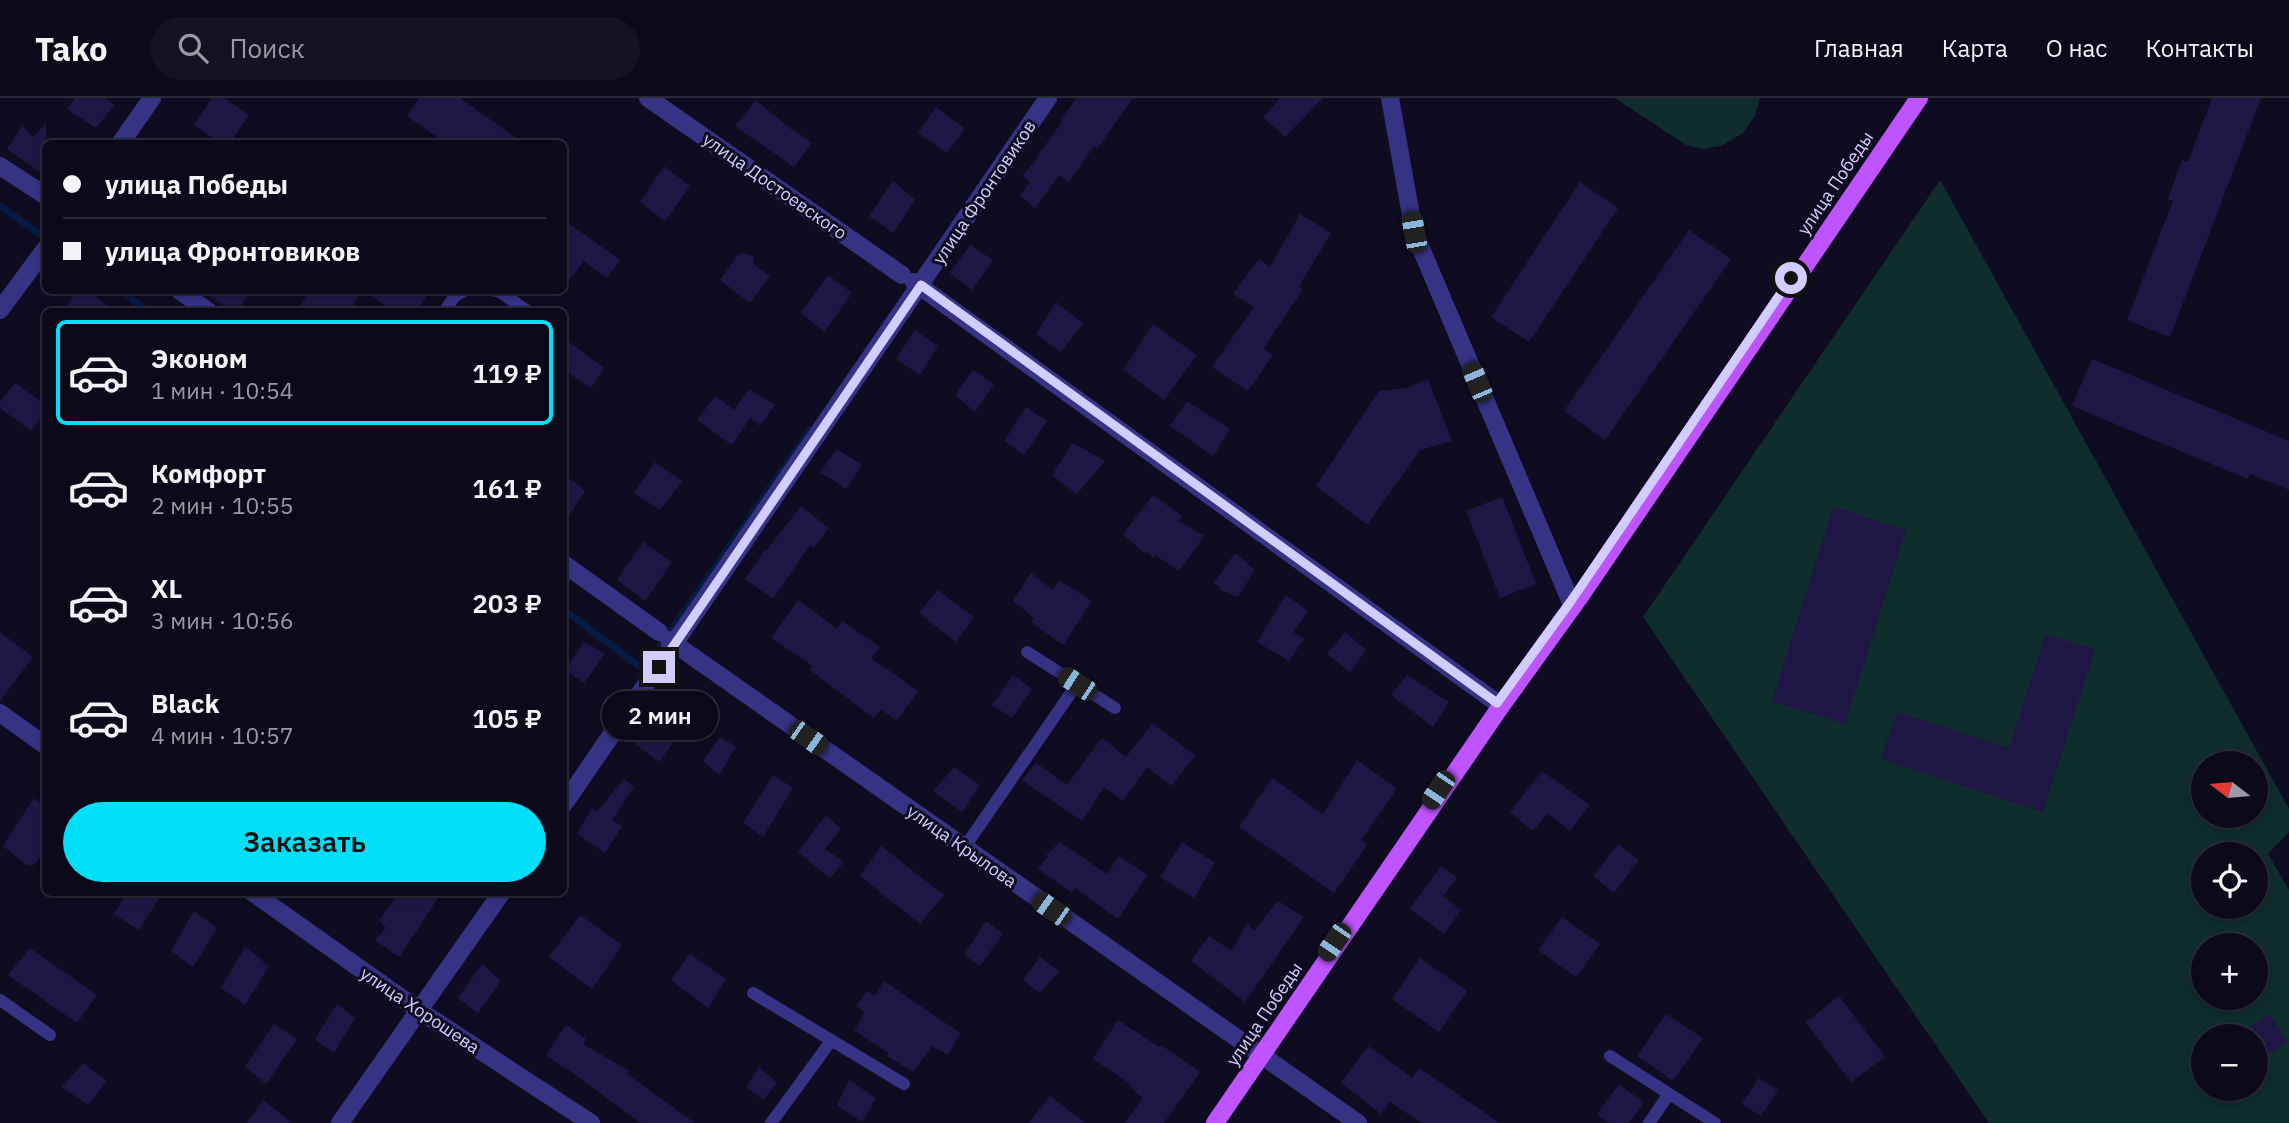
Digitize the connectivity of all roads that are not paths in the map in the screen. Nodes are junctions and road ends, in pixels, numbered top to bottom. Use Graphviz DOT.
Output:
graph roads {
  1 [pos="152,98"];
  2 [pos="648,98"];
  3 [pos="1048,98"];
  4 [pos="1390,98"];
  5 [pos="1913,98"];
  6 [pos="1919,98"];
  7 [pos="123,140"];
  8 [pos="0,166"];
  9 [pos="42,193"];
  10 [pos="42,253"];
  11 [pos="912,281"];
  12 [pos="184,294"];
  13 [pos="459,294"];
  14 [pos="503,294"];
  15 [pos="204,308"];
  16 [pos="447,308"];
  17 [pos="522,308"];
  18 [pos="0,310"];
  19 [pos="567,566"];
  20 [pos="1572,604"];
  21 [pos="668,639"];
  22 [pos="1027,652"];
  23 [pos="1077,684"];
  24 [pos="1497,703"];
  25 [pos="1115,708"];
  26 [pos="0,713"];
  27 [pos="42,743"];
  28 [pos="567,799"];
  29 [pos="964,848"];
  30 [pos="258,896"];
  31 [pos="499,896"];
  32 [pos="753,993"];
  33 [pos="0,1000"];
  34 [pos="420,1011"];
  35 [pos="50,1035"];
  36 [pos="831,1041"];
  37 [pos="1259,1055"];
  38 [pos="1610,1056"];
  39 [pos="904,1084"];
  40 [pos="1669,1094"];
  41 [pos="340,1123"];
  42 [pos="591,1123"];
  43 [pos="771,1123"];
  44 [pos="1210,1123"];
  45 [pos="1215,1123"];
  46 [pos="1358,1123"];
  47 [pos="1649,1123"];
  48 [pos="1715,1123"];
  1 -- 7 [label="street"];
  2 -- 11 [label="street, улица Достоевского"];
  3 -- 11 [label="street, улица Фронтовиков"];
  4 -- 20 [label="street"];
  5 -- 20 [label="main road, улица Победы"];
  6 -- 20 [label="main road, улица Победы"];
  8 -- 9 [label="street"];
  10 -- 18 [label="street"];
  11 -- 21 [label="street, улица Фронтовиков"];
  11 -- 24 [label="street, улица Достоевского"];
  12 -- 15 [label="street"];
  13 -- 16 [label="lane"];
  14 -- 17 [label="lane"];
  19 -- 21 [label="street, улица Крылова"];
  20 -- 24 [label="main road, улица Победы"];
  20 -- 37 [label="main road, улица Победы"];
  21 -- 28 [label="street, улица Фронтовиков"];
  21 -- 29 [label="street, улица Крылова"];
  22 -- 23 [label="lane"];
  23 -- 25 [label="lane"];
  23 -- 29 [label="lane"];
  24 -- 37 [label="main road, улица Победы"];
  26 -- 27 [label="street"];
  29 -- 37 [label="street, улица Крылова"];
  30 -- 34 [label="street, улица Хорошева"];
  31 -- 34 [label="street"];
  32 -- 36 [label="lane"];
  33 -- 35 [label="lane"];
  34 -- 41 [label="street"];
  34 -- 42 [label="street, улица Хорошева"];
  36 -- 39 [label="lane"];
  36 -- 43 [label="lane"];
  37 -- 44 [label="main road, улица Победы"];
  37 -- 45 [label="main road, улица Победы"];
  37 -- 46 [label="street, улица Крылова"];
  38 -- 40 [label="lane"];
  40 -- 47 [label="lane"];
  40 -- 48 [label="lane"];
}
